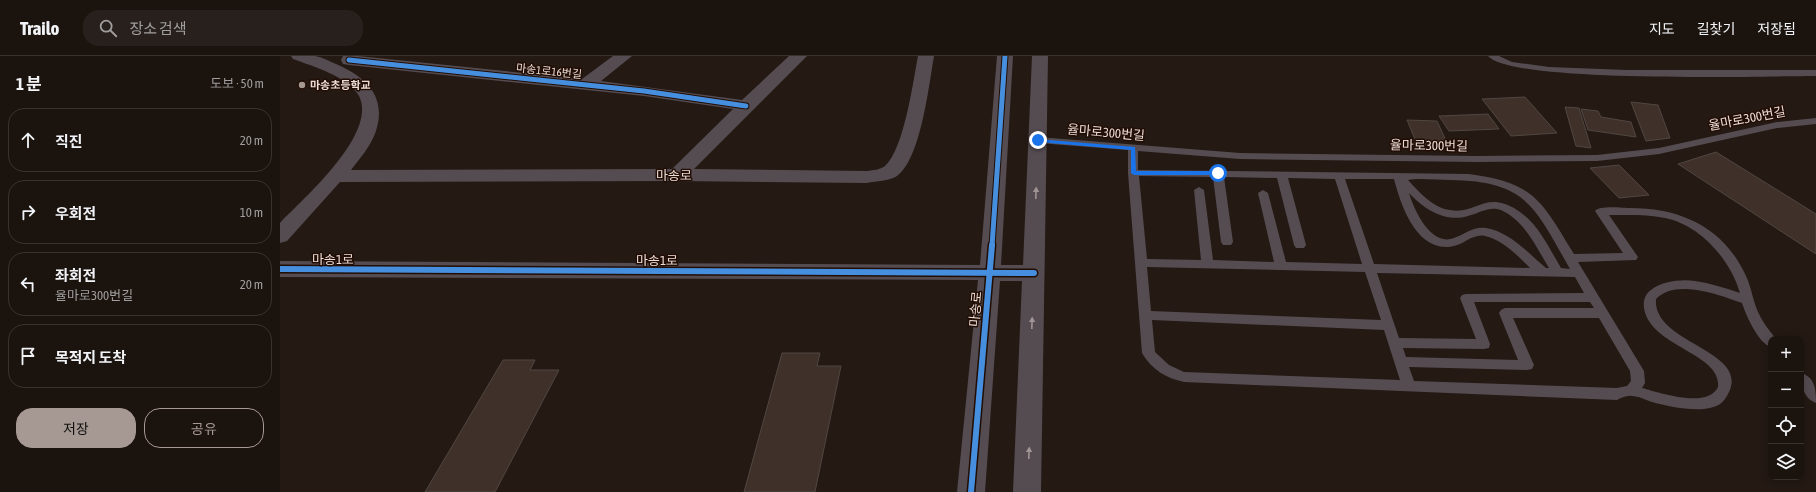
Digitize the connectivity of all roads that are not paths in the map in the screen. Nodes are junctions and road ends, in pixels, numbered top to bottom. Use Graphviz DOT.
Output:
graph roads {
  1 [pos="299,56"];
  2 [pos="624,56"];
  3 [pos="799,56"];
  4 [pos="926,56"];
  5 [pos="1005,56"];
  6 [pos="1040,56"];
  7 [pos="1492,56"];
  8 [pos="346,62"];
  9 [pos="1816,73"];
  10 [pos="585,85"];
  11 [pos="746,106"];
  12 [pos="1816,121"];
  13 [pos="1038,140"];
  14 [pos="1133,148"];
  15 [pos="1134,173"];
  16 [pos="1218,173"];
  17 [pos="678,175"];
  18 [pos="1282,175"];
  19 [pos="335,176"];
  20 [pos="1339,176"];
  21 [pos="1399,177"];
  22 [pos="1199,190"];
  23 [pos="1263,193"];
  24 [pos="280,236"];
  25 [pos="1227,242"];
  26 [pos="1300,245"];
  27 [pos="1571,258"];
  28 [pos="1143,263"];
  29 [pos="1207,264"];
  30 [pos="1281,266"];
  31 [pos="1370,268"];
  32 [pos="280,269"];
  33 [pos="990,272"];
  34 [pos="1543,272"];
  35 [pos="1557,272"];
  36 [pos="1034,273"];
  37 [pos="1580,273"];
  38 [pos="1594,298"];
  39 [pos="1748,300"];
  40 [pos="1603,313"];
  41 [pos="1146,315"];
  42 [pos="1389,325"];
  43 [pos="1768,338"];
  44 [pos="1394,343"];
  45 [pos="1401,362"];
  46 [pos="1804,382"];
  47 [pos="1409,386"];
  48 [pos="1631,390"];
  49 [pos="1816,397"];
  50 [pos="970,492"];
  51 [pos="1028,492"];
  1 -- 8 [label="street, 마송1로16번길"];
  2 -- 10 [label="street"];
  3 -- 11 [label="street"];
  4 -- 17 [label="street, 마송로"];
  5 -- 33 [label="street, 마송로"];
  6 -- 13 [label="street"];
  7 -- 9 [label="lane"];
  8 -- 10 [label="street, 마송1로16번길"];
  8 -- 19 [label="street, 마송1로16번길"];
  10 -- 11 [label="street, 마송1로16번길"];
  11 -- 17 [label="street"];
  12 -- 14 [label="lane, 율마로300번길"];
  13 -- 14 [label="lane, 율마로300번길"];
  36 -- 13 [label="street, one-way"];
  14 -- 15 [label="lane"];
  15 -- 16 [label="lane"];
  15 -- 28 [label="lane"];
  16 -- 18 [label="lane"];
  16 -- 25 [label="lane"];
  17 -- 19 [label="street, 마송로"];
  18 -- 20 [label="lane"];
  18 -- 26 [label="lane"];
  19 -- 24 [label="street, 마송1로16번길"];
  20 -- 21 [label="lane"];
  20 -- 31 [label="lane"];
  21 -- 27 [label="lane"];
  21 -- 34 [label="lane"];
  21 -- 35 [label="lane"];
  22 -- 29 [label="lane"];
  23 -- 30 [label="lane"];
  27 -- 37 [label="lane"];
  27 -- 39 [label="lane"];
  28 -- 29 [label="lane"];
  28 -- 41 [label="lane"];
  29 -- 30 [label="lane"];
  30 -- 31 [label="lane"];
  31 -- 34 [label="lane"];
  31 -- 42 [label="lane"];
  32 -- 33 [label="street, 마송1로"];
  33 -- 36 [label="street, 마송1로"];
  33 -- 50 [label="street, 마송로"];
  34 -- 35 [label="lane"];
  35 -- 37 [label="lane"];
  51 -- 36 [label="street, one-way"];
  37 -- 38 [label="lane"];
  38 -- 40 [label="lane"];
  38 -- 44 [label="lane"];
  39 -- 43 [label="lane"];
  39 -- 48 [label="lane"];
  40 -- 45 [label="lane"];
  40 -- 48 [label="lane"];
  41 -- 42 [label="lane"];
  41 -- 47 [label="lane"];
  42 -- 44 [label="lane"];
  44 -- 45 [label="lane"];
  45 -- 47 [label="lane"];
  46 -- 49 [label="lane"];
  47 -- 48 [label="lane"];
}
